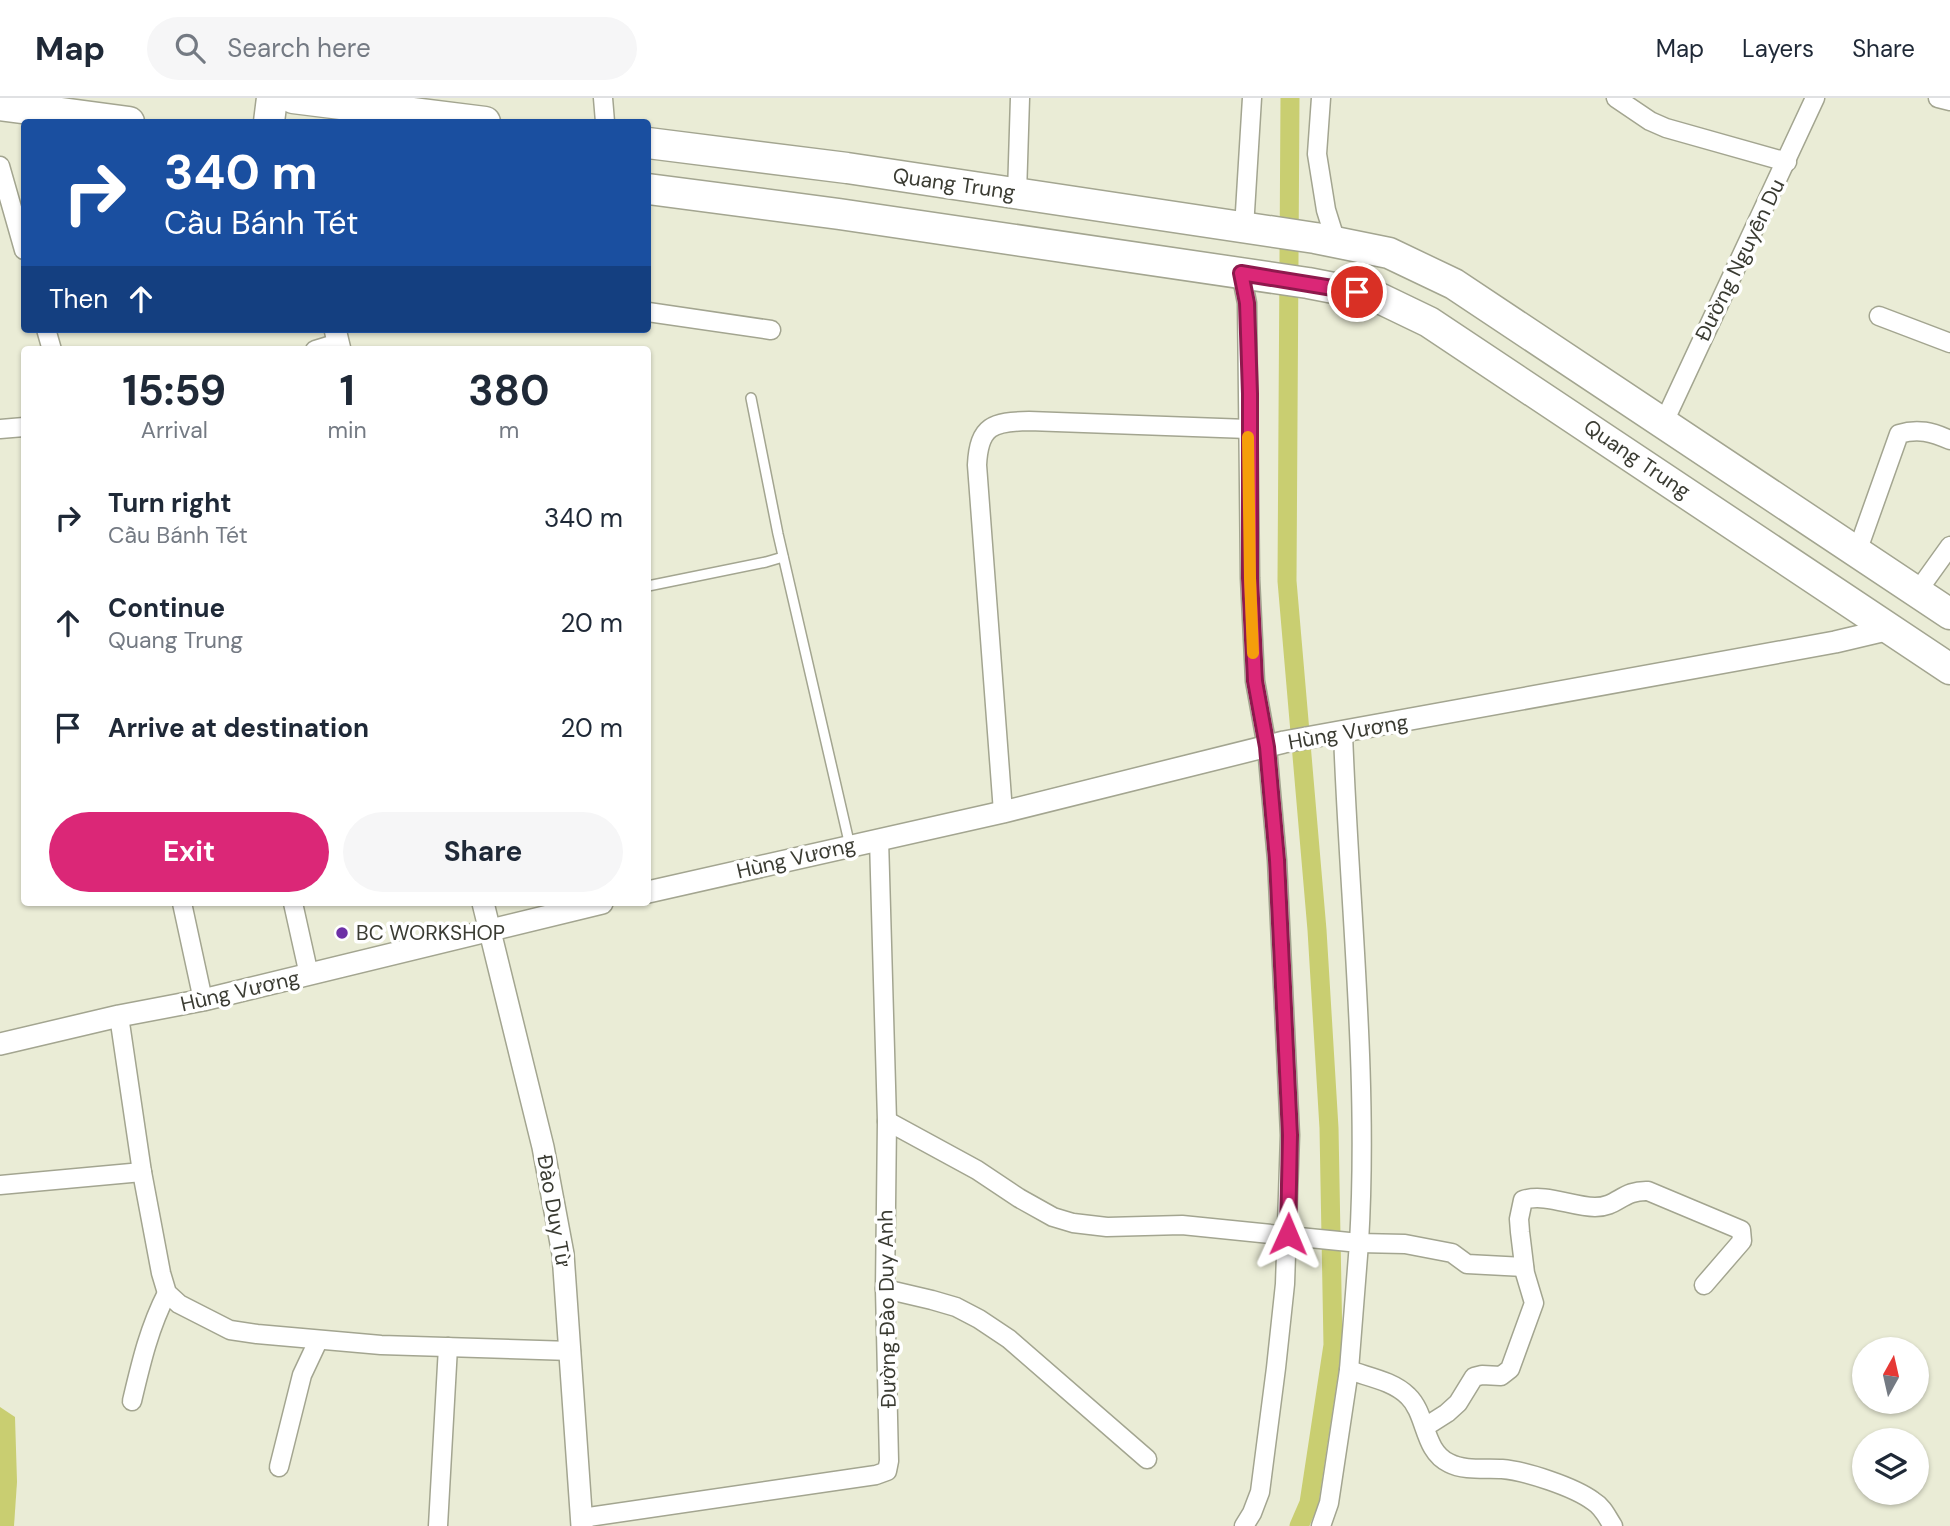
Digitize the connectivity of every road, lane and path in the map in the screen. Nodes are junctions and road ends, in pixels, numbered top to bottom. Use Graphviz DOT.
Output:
graph roads {
  1 [pos="272,98"];
  2 [pos="293,98"];
  3 [pos="603,98"];
  4 [pos="1020,98"];
  5 [pos="1252,98"];
  6 [pos="1321,98"];
  7 [pos="1616,98"];
  8 [pos="1815,98"];
  9 [pos="1938,98"];
  10 [pos="1950,101"];
  11 [pos="0,106"];
  12 [pos="105,119"];
  13 [pos="268,119"];
  14 [pos="461,119"];
  15 [pos="605,119"];
  16 [pos="651,143"];
  17 [pos="1787,162"];
  18 [pos="0,166"];
  19 [pos="846,169"];
  20 [pos="651,189"];
  21 [pos="1017,194"];
  22 [pos="839,214"];
  23 [pos="1252,229"];
  24 [pos="21,240"];
  25 [pos="1326,240"];
  26 [pos="1246,274"];
  27 [pos="651,312"];
  28 [pos="1879,316"];
  29 [pos="771,330"];
  30 [pos="1950,343"];
  31 [pos="1584,368"];
  32 [pos="751,398"];
  33 [pos="1556,405"];
  34 [pos="1664,422"];
  35 [pos="21,427"];
  36 [pos="0,429"];
  37 [pos="1248,429"];
  38 [pos="1950,440"];
  39 [pos="1950,546"];
  40 [pos="1857,552"];
  41 [pos="783,557"];
  42 [pos="651,585"];
  43 [pos="1917,592"];
  44 [pos="1950,614"];
  45 [pos="1890,629"];
  46 [pos="1950,669"];
  47 [pos="1338,734"];
  48 [pos="1275,745"];
  49 [pos="1003,812"];
  50 [pos="879,839"];
  51 [pos="850,846"];
  52 [pos="651,891"];
  53 [pos="183,906"];
  54 [pos="294,906"];
  55 [pos="484,906"];
  56 [pos="590,906"];
  57 [pos="490,930"];
  58 [pos="309,975"];
  59 [pos="203,1000"];
  60 [pos="119,1016"];
  61 [pos="0,1044"];
  62 [pos="887,1121"];
  63 [pos="142,1172"];
  64 [pos="0,1185"];
  65 [pos="1291,1235"];
  66 [pos="1356,1242"];
  67 [pos="1524,1267"];
  68 [pos="1704,1286"];
  69 [pos="885,1289"];
  70 [pos="167,1293"];
  71 [pos="318,1341"];
  72 [pos="448,1347"];
  73 [pos="571,1351"];
  74 [pos="1349,1370"];
  75 [pos="132,1401"];
  76 [pos="1425,1427"];
  77 [pos="1147,1459"];
  78 [pos="279,1467"];
  79 [pos="582,1522"];
  80 [pos="438,1526"];
  81 [pos="1244,1526"];
  82 [pos="1321,1526"];
  83 [pos="1613,1526"];
  1 -- 13 [label="highway"];
  2 -- 14 [label="highway"];
  3 -- 15 [label="street"];
  4 -- 21 [label="street"];
  5 -- 23 [label="street"];
  6 -- 25 [label="street"];
  7 -- 17 [label="street"];
  8 -- 17 [label="street, Đường Nguyễn Du"];
  9 -- 10 [label="street"];
  11 -- 12 [label="highway"];
  16 -- 19 [label="highway, Quang Trung"];
  17 -- 34 [label="street, Đường Nguyễn Du"];
  18 -- 24 [label="street"];
  19 -- 21 [label="highway, Quang Trung"];
  19 -- 22 [label="highway"];
  20 -- 22 [label="highway"];
  21 -- 23 [label="highway, Quang Trung"];
  22 -- 26 [label="highway"];
  23 -- 25 [label="highway, Quang Trung"];
  25 -- 31 [label="highway"];
  26 -- 33 [label="highway, Quang Trung"];
  26 -- 37 [label="street"];
  27 -- 29 [label="street"];
  28 -- 30 [label="street"];
  31 -- 33 [label="highway"];
  31 -- 34 [label="highway"];
  32 -- 41 [label="lane"];
  33 -- 45 [label="highway, Quang Trung"];
  34 -- 40 [label="highway"];
  35 -- 36 [label="street"];
  37 -- 48 [label="street"];
  37 -- 49 [label="street"];
  38 -- 40 [label="street"];
  39 -- 43 [label="street"];
  40 -- 43 [label="highway"];
  41 -- 42 [label="lane"];
  41 -- 51 [label="lane"];
  43 -- 44 [label="highway"];
  43 -- 45 [label="highway"];
  45 -- 46 [label="highway, Quang Trung"];
  45 -- 47 [label="street, Hùng Vương"];
  47 -- 48 [label="street, Hùng Vương"];
  47 -- 66 [label="street"];
  48 -- 49 [label="street, Hùng Vương"];
  48 -- 65 [label="street"];
  49 -- 50 [label="street, Hùng Vương"];
  50 -- 51 [label="street, Hùng Vương"];
  50 -- 62 [label="street, Đường Đào Duy Anh"];
  51 -- 52 [label="street, Hùng Vương"];
  53 -- 59 [label="street"];
  54 -- 58 [label="street"];
  55 -- 57 [label="street, Đào Duy Từ"];
  56 -- 57 [label="street, Hùng Vương"];
  57 -- 58 [label="street, Hùng Vương"];
  57 -- 73 [label="street, Đào Duy Từ"];
  58 -- 59 [label="street, Hùng Vương"];
  59 -- 60 [label="street, Hùng Vương"];
  60 -- 61 [label="street, Hùng Vương"];
  60 -- 63 [label="street"];
  62 -- 65 [label="street"];
  62 -- 69 [label="street, Đường Đào Duy Anh"];
  63 -- 64 [label="street"];
  63 -- 70 [label="street"];
  65 -- 66 [label="street"];
  65 -- 81 [label="street"];
  66 -- 67 [label="street"];
  66 -- 74 [label="street"];
  67 -- 68 [label="street"];
  67 -- 76 [label="street"];
  69 -- 77 [label="street"];
  69 -- 79 [label="street, Đường Đào Duy Anh"];
  70 -- 71 [label="street"];
  70 -- 75 [label="street"];
  71 -- 72 [label="street"];
  71 -- 78 [label="street"];
  72 -- 73 [label="street"];
  72 -- 80 [label="street"];
  73 -- 79 [label="street, Đào Duy Từ"];
  74 -- 76 [label="street"];
  74 -- 82 [label="street"];
  76 -- 83 [label="street"];
}
